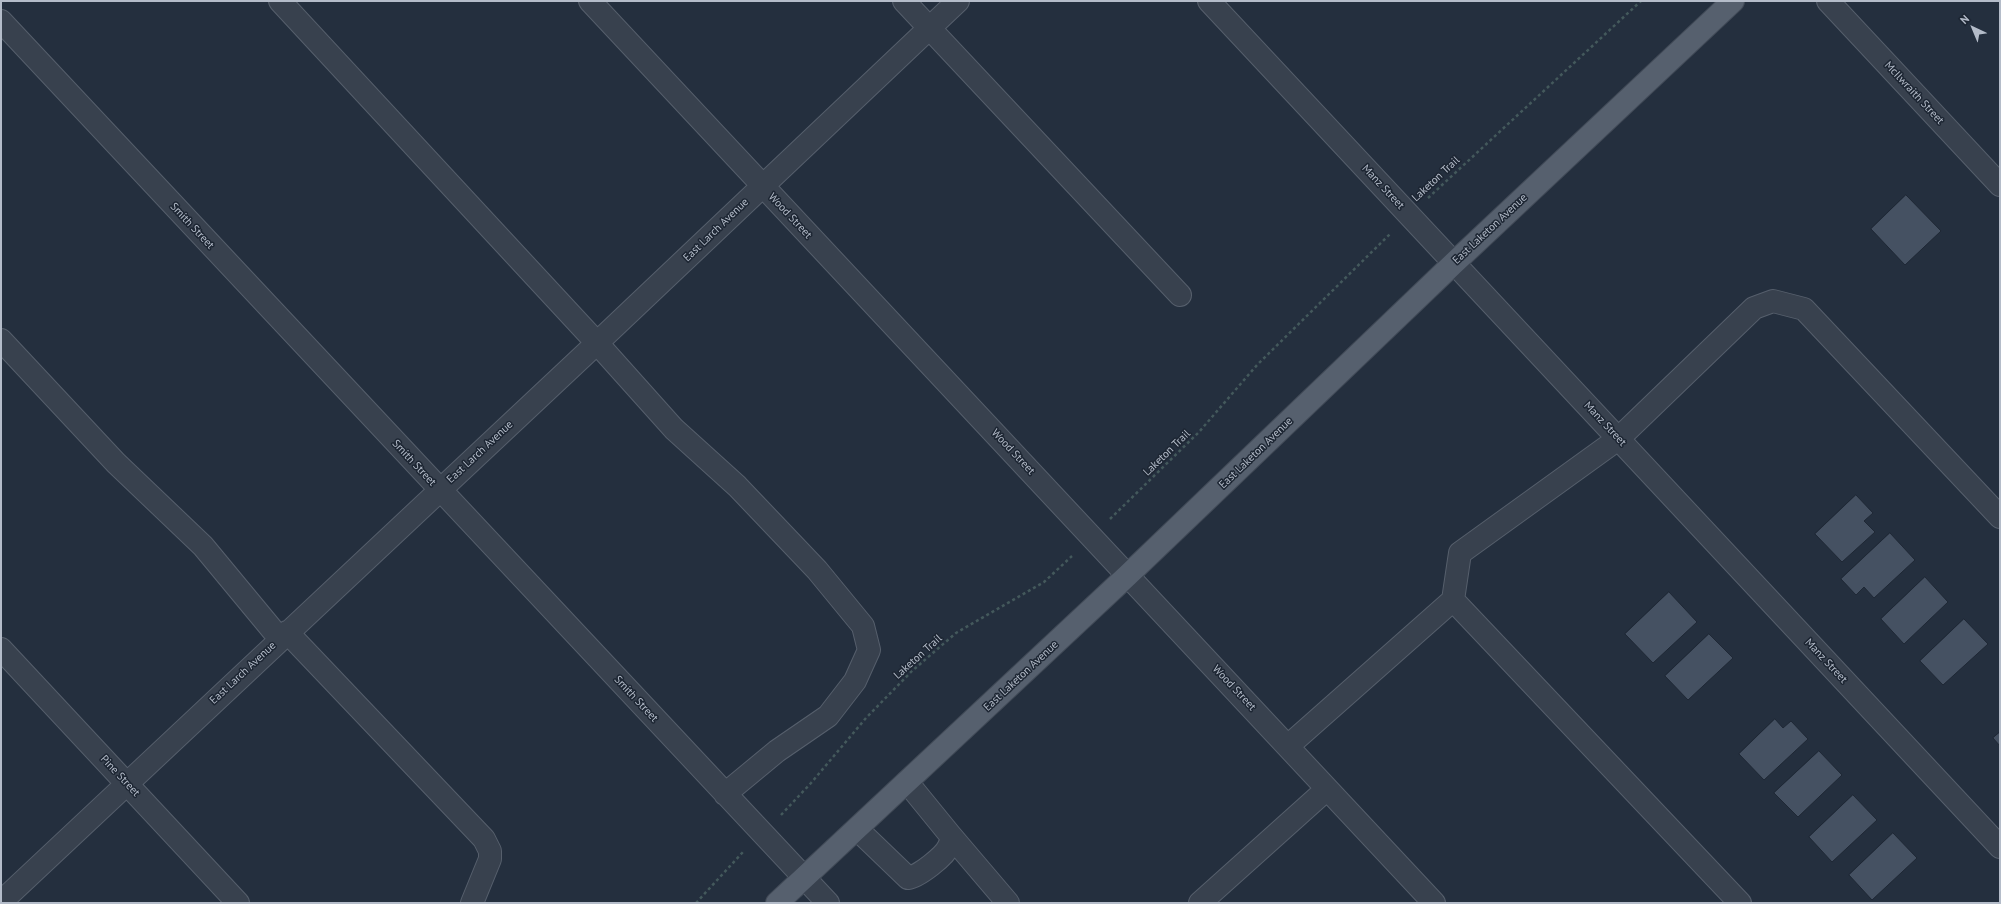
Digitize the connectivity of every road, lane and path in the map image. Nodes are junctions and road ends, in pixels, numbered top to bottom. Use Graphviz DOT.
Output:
graph roads {
  1 [pos="280,1"];
  2 [pos="590,1"];
  3 [pos="904,1"];
  4 [pos="958,1"];
  5 [pos="1209,1"];
  6 [pos="1641,1"];
  7 [pos="1733,1"];
  8 [pos="1828,1"];
  9 [pos="1,21"];
  10 [pos="929,28"];
  11 [pos="2000,185"];
  12 [pos="762,186"];
  13 [pos="1409,215"];
  14 [pos="1454,263"];
  15 [pos="1180,294"];
  16 [pos="1,340"];
  17 [pos="597,343"];
  18 [pos="1618,439"];
  19 [pos="439,490"];
  20 [pos="2000,517"];
  21 [pos="1092,536"];
  22 [pos="1128,575"];
  23 [pos="1453,600"];
  24 [pos="284,635"];
  25 [pos="1,649"];
  26 [pos="1288,746"];
  27 [pos="907,782"];
  28 [pos="126,783"];
  29 [pos="1327,788"];
  30 [pos="725,794"];
  31 [pos="856,829"];
  32 [pos="763,835"];
  33 [pos="951,836"];
  34 [pos="2000,847"];
  35 [pos="803,878"];
  36 [pos="1,902"];
  37 [pos="238,903"];
  38 [pos="472,903"];
  39 [pos="696,903"];
  40 [pos="777,903"];
  41 [pos="828,903"];
  42 [pos="1008,903"];
  43 [pos="1200,903"];
  44 [pos="1434,903"];
  45 [pos="1740,903"];
  1 -- 17 [label="street"];
  2 -- 12 [label="street, Wood Street"];
  3 -- 10 [label="street"];
  4 -- 10 [label="street, East Larch Avenue"];
  5 -- 13 [label="street, Manz Street"];
  6 -- 13 [label="path, Laketon Trail"];
  7 -- 14 [label="main road, East Laketon Avenue"];
  8 -- 11 [label="street, McIlwraith Street"];
  9 -- 19 [label="street, Smith Street"];
  10 -- 12 [label="street, East Larch Avenue"];
  10 -- 15 [label="street"];
  12 -- 17 [label="street, East Larch Avenue"];
  12 -- 21 [label="street, Wood Street"];
  13 -- 14 [label="street, Manz Street"];
  13 -- 21 [label="path, Laketon Trail"];
  14 -- 18 [label="street, Manz Street"];
  14 -- 22 [label="main road, East Laketon Avenue"];
  16 -- 24 [label="street"];
  17 -- 19 [label="street, East Larch Avenue"];
  17 -- 30 [label="street"];
  18 -- 20 [label="street"];
  18 -- 23 [label="street"];
  18 -- 34 [label="street, Manz Street"];
  19 -- 24 [label="street, East Larch Avenue"];
  19 -- 30 [label="street, Smith Street"];
  21 -- 22 [label="street, Wood Street"];
  21 -- 32 [label="path, Laketon Trail"];
  22 -- 26 [label="street, Wood Street"];
  22 -- 27 [label="main road, East Laketon Avenue"];
  23 -- 26 [label="street"];
  23 -- 45 [label="street"];
  24 -- 28 [label="street, East Larch Avenue"];
  24 -- 38 [label="street"];
  25 -- 28 [label="street, Pine Street"];
  26 -- 29 [label="street, Wood Street"];
  27 -- 31 [label="main road, East Laketon Avenue"];
  27 -- 33 [label="street"];
  28 -- 36 [label="street, East Larch Avenue"];
  28 -- 37 [label="street, Pine Street"];
  29 -- 43 [label="street"];
  29 -- 44 [label="street, Wood Street"];
  30 -- 32 [label="street, Smith Street"];
  31 -- 33 [label="street"];
  31 -- 35 [label="main road, East Laketon Avenue"];
  32 -- 35 [label="street, Smith Street"];
  32 -- 39 [label="path, Laketon Trail"];
  33 -- 42 [label="street"];
  35 -- 40 [label="main road, East Laketon Avenue"];
  35 -- 41 [label="street, Smith Street"];
}
